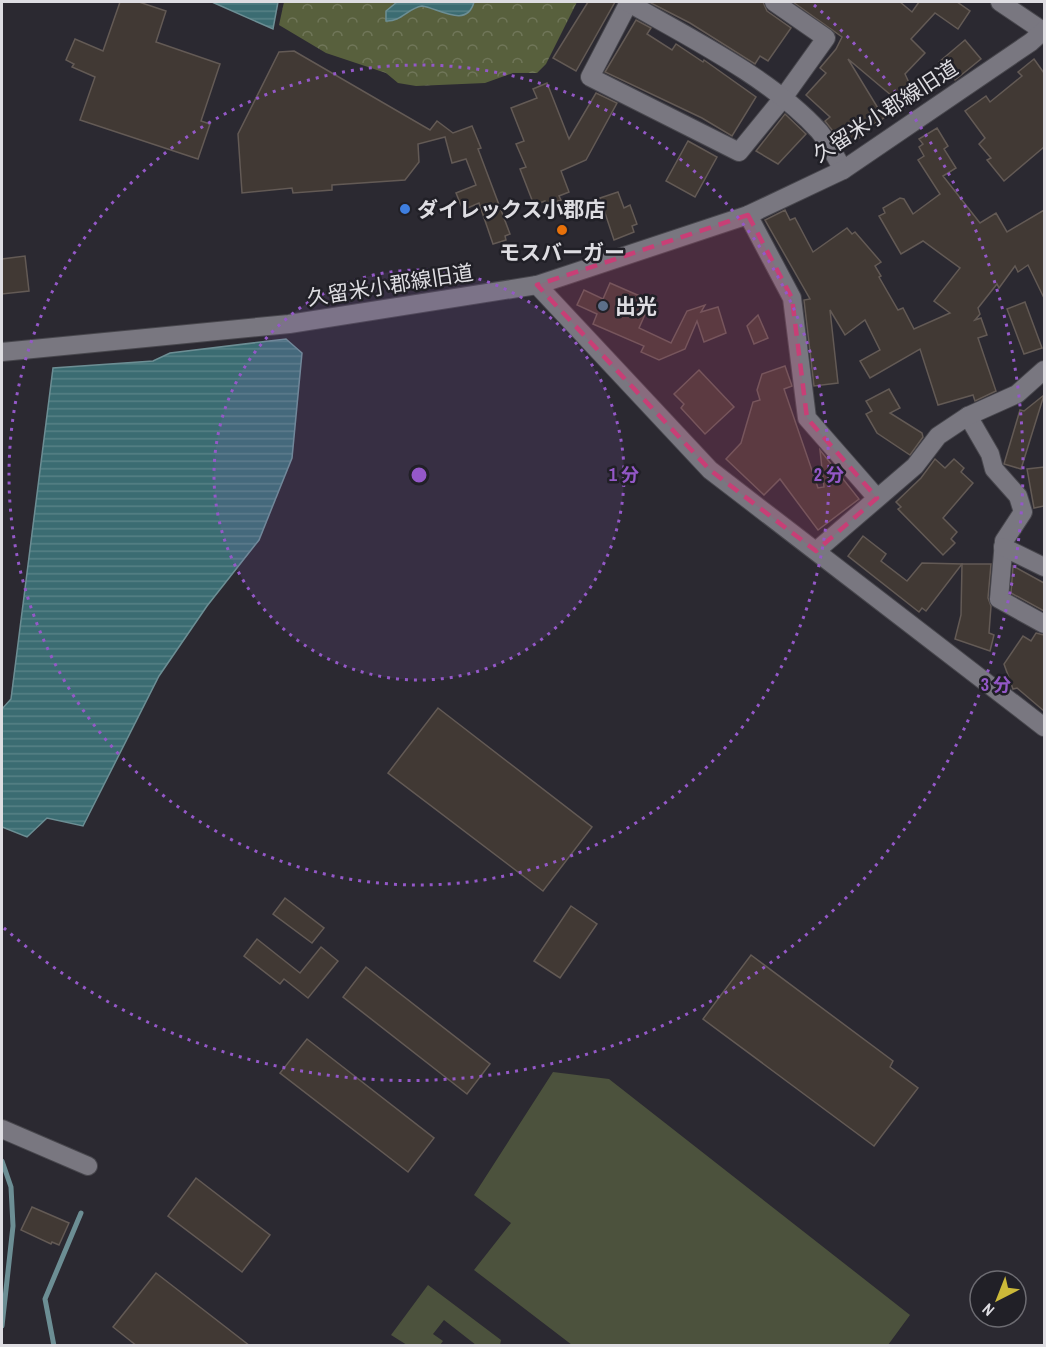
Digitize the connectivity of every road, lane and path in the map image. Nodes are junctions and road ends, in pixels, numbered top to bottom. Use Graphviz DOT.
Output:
graph roads {
  1 [pos="629,2"];
  2 [pos="774,2"];
  3 [pos="1000,2"];
  4 [pos="1044,30"];
  5 [pos="783,98"];
  6 [pos="843,170"];
  7 [pos="748,215"];
  8 [pos="537,285"];
  9 [pos="2,352"];
  10 [pos="1044,370"];
  11 [pos="968,416"];
  12 [pos="877,498"];
  13 [pos="1003,547"];
  14 [pos="816,551"];
  15 [pos="1044,567"];
  16 [pos="1044,624"];
  17 [pos="1044,728"];
  18 [pos="2,1129"];
  19 [pos="88,1166"];
  1 -- 5 [label="street"];
  1 -- 5 [label="street"];
  2 -- 5 [label="street"];
  3 -- 4 [label="street"];
  4 -- 6 [label="street, 久留米小郡線旧道"];
  5 -- 6 [label="street"];
  6 -- 7 [label="street, 久留米小郡線旧道"];
  7 -- 8 [label="street, 久留米小郡線旧道"];
  7 -- 12 [label="street"];
  8 -- 9 [label="street, 久留米小郡線旧道"];
  8 -- 14 [label="street"];
  10 -- 11 [label="street"];
  11 -- 12 [label="street"];
  11 -- 13 [label="street"];
  12 -- 14 [label="street"];
  13 -- 15 [label="street"];
  13 -- 16 [label="street"];
  14 -- 17 [label="street"];
  18 -- 19 [label="street"];
}
